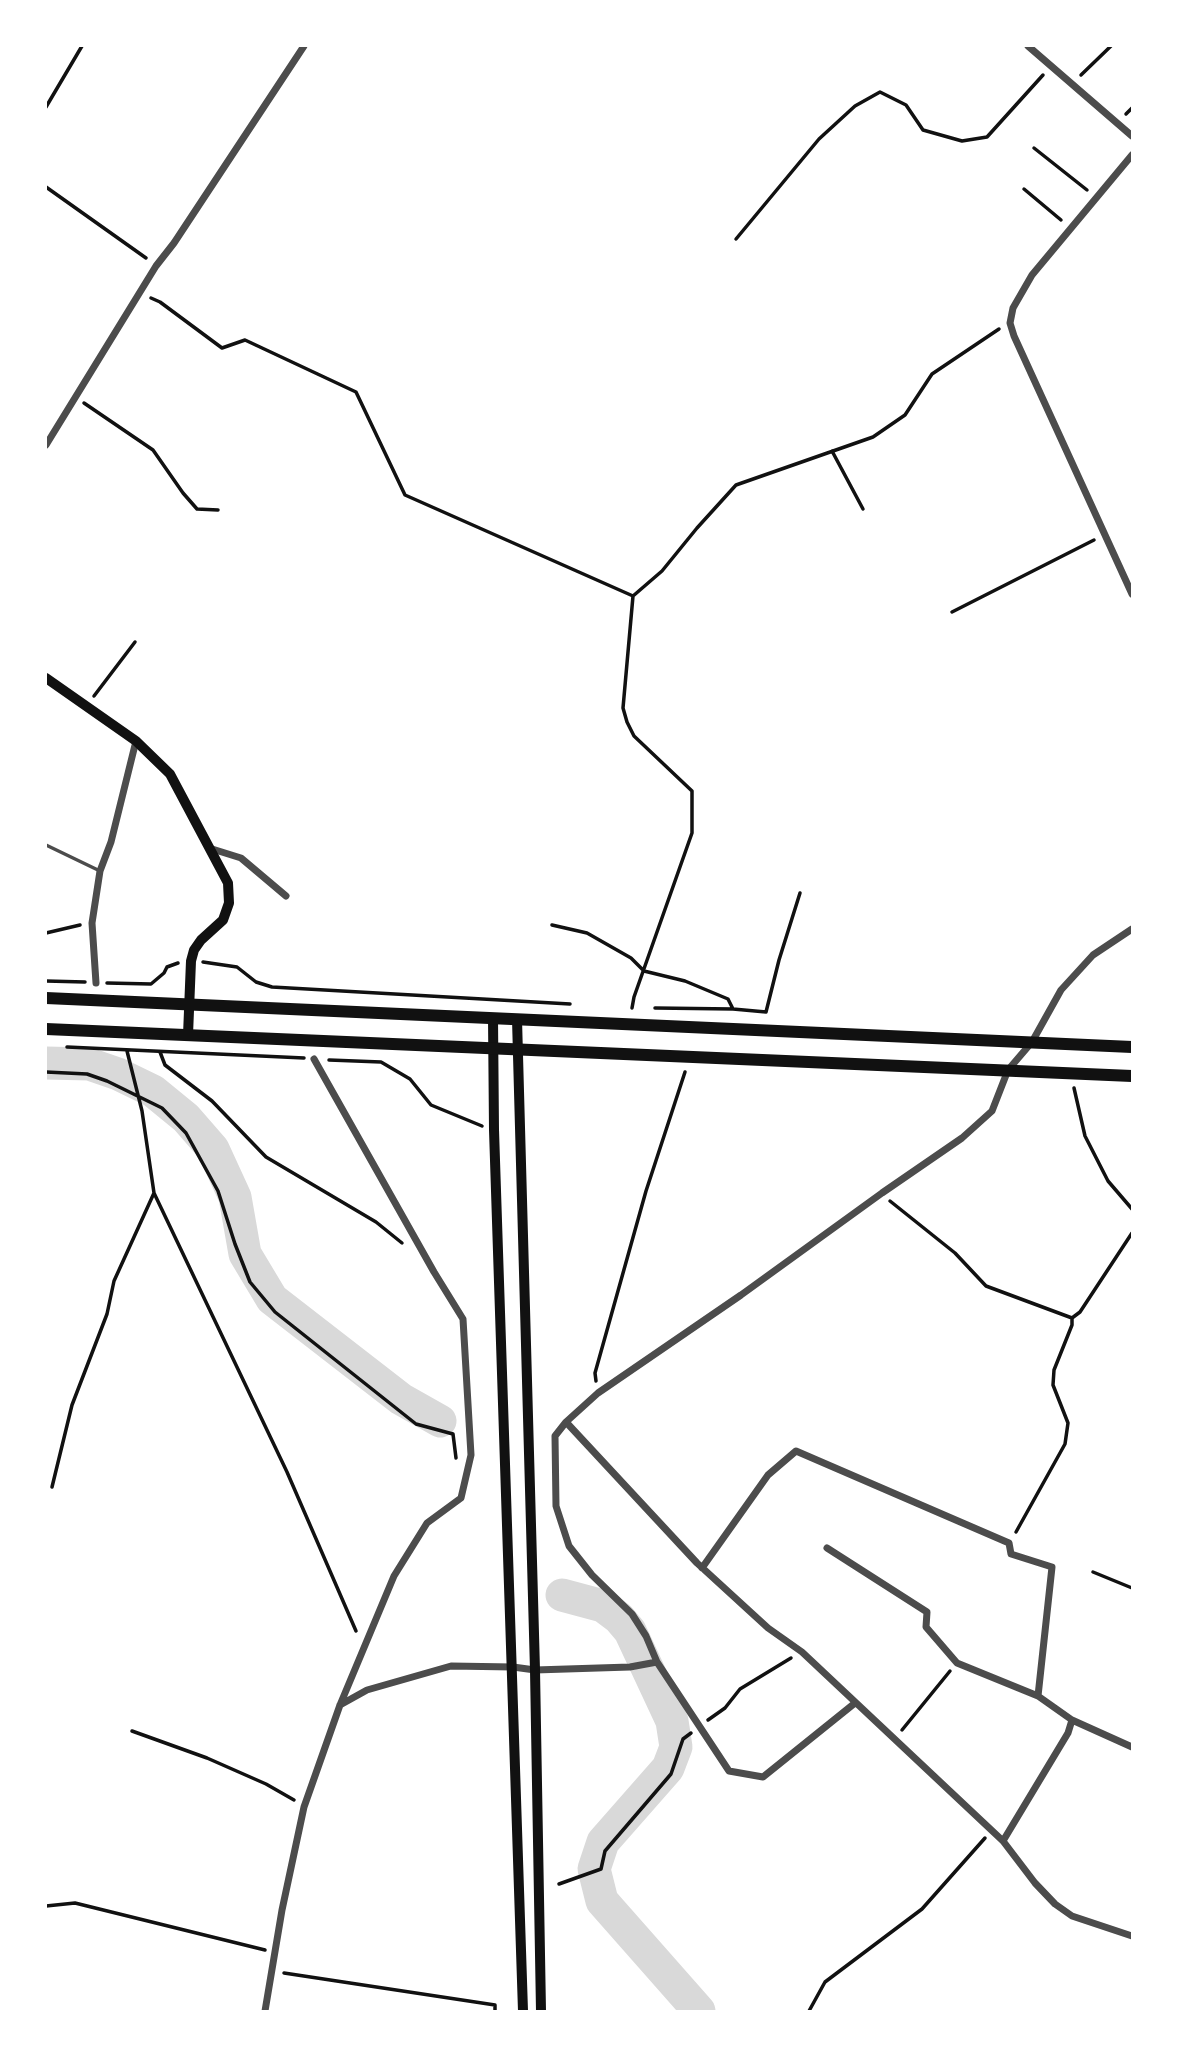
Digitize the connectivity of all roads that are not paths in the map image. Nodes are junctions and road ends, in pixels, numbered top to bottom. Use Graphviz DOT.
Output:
graph roads {
  1 [pos="304,46"];
  2 [pos="1028,46"];
  3 [pos="1132,136"];
  4 [pos="1132,155"];
  5 [pos="46,445"];
  6 [pos="1132,594"];
  7 [pos="46,678"];
  8 [pos="136,741"];
  9 [pos="46,845"];
  10 [pos="209,848"];
  11 [pos="100,870"];
  12 [pos="286,896"];
  13 [pos="1132,929"];
  14 [pos="96,982"];
  15 [pos="46,998"];
  16 [pos="189,1005"];
  17 [pos="492,1018"];
  18 [pos="517,1019"];
  19 [pos="46,1029"];
  20 [pos="188,1035"];
  21 [pos="1032,1042"];
  22 [pos="1132,1047"];
  23 [pos="492,1048"];
  24 [pos="518,1049"];
  25 [pos="314,1059"];
  26 [pos="1008,1070"];
  27 [pos="1132,1076"];
  28 [pos="566,1422"];
  29 [pos="827,1548"];
  30 [pos="702,1568"];
  31 [pos="656,1662"];
  32 [pos="513,1667"];
  33 [pos="536,1670"];
  34 [pos="1038,1696"];
  35 [pos="856,1703"];
  36 [pos="340,1705"];
  37 [pos="1072,1720"];
  38 [pos="1132,1747"];
  39 [pos="1003,1841"];
  40 [pos="1132,1936"];
  41 [pos="265,2011"];
  42 [pos="523,2011"];
  43 [pos="541,2011"];
  1 -- 5 [label="street"];
  2 -- 3 [label="street"];
  4 -- 6 [label="street"];
  7 -- 8 [label="main road"];
  8 -- 10 [label="main road"];
  8 -- 11 [label="street"];
  9 -- 11 [label="lane"];
  10 -- 12 [label="street"];
  10 -- 16 [label="main road"];
  11 -- 14 [label="street"];
  13 -- 21 [label="street"];
  15 -- 16 [label="highway"];
  16 -- 17 [label="highway"];
  16 -- 20 [label="main road"];
  17 -- 18 [label="highway"];
  17 -- 23 [label="main road"];
  18 -- 21 [label="highway"];
  18 -- 24 [label="main road"];
  19 -- 20 [label="highway"];
  20 -- 23 [label="highway"];
  21 -- 22 [label="highway"];
  21 -- 26 [label="street"];
  23 -- 24 [label="highway"];
  23 -- 32 [label="main road"];
  24 -- 26 [label="highway"];
  24 -- 33 [label="main road"];
  25 -- 36 [label="street"];
  26 -- 27 [label="highway"];
  26 -- 28 [label="street"];
  28 -- 30 [label="street"];
  28 -- 31 [label="street"];
  29 -- 34 [label="street"];
  30 -- 34 [label="street"];
  30 -- 35 [label="street"];
  31 -- 33 [label="street"];
  31 -- 35 [label="street"];
  32 -- 33 [label="street"];
  32 -- 36 [label="street"];
  32 -- 42 [label="main road"];
  33 -- 43 [label="main road"];
  34 -- 37 [label="street"];
  35 -- 39 [label="street"];
  36 -- 41 [label="street"];
  37 -- 38 [label="street"];
  37 -- 39 [label="street"];
  39 -- 40 [label="street"];
}
